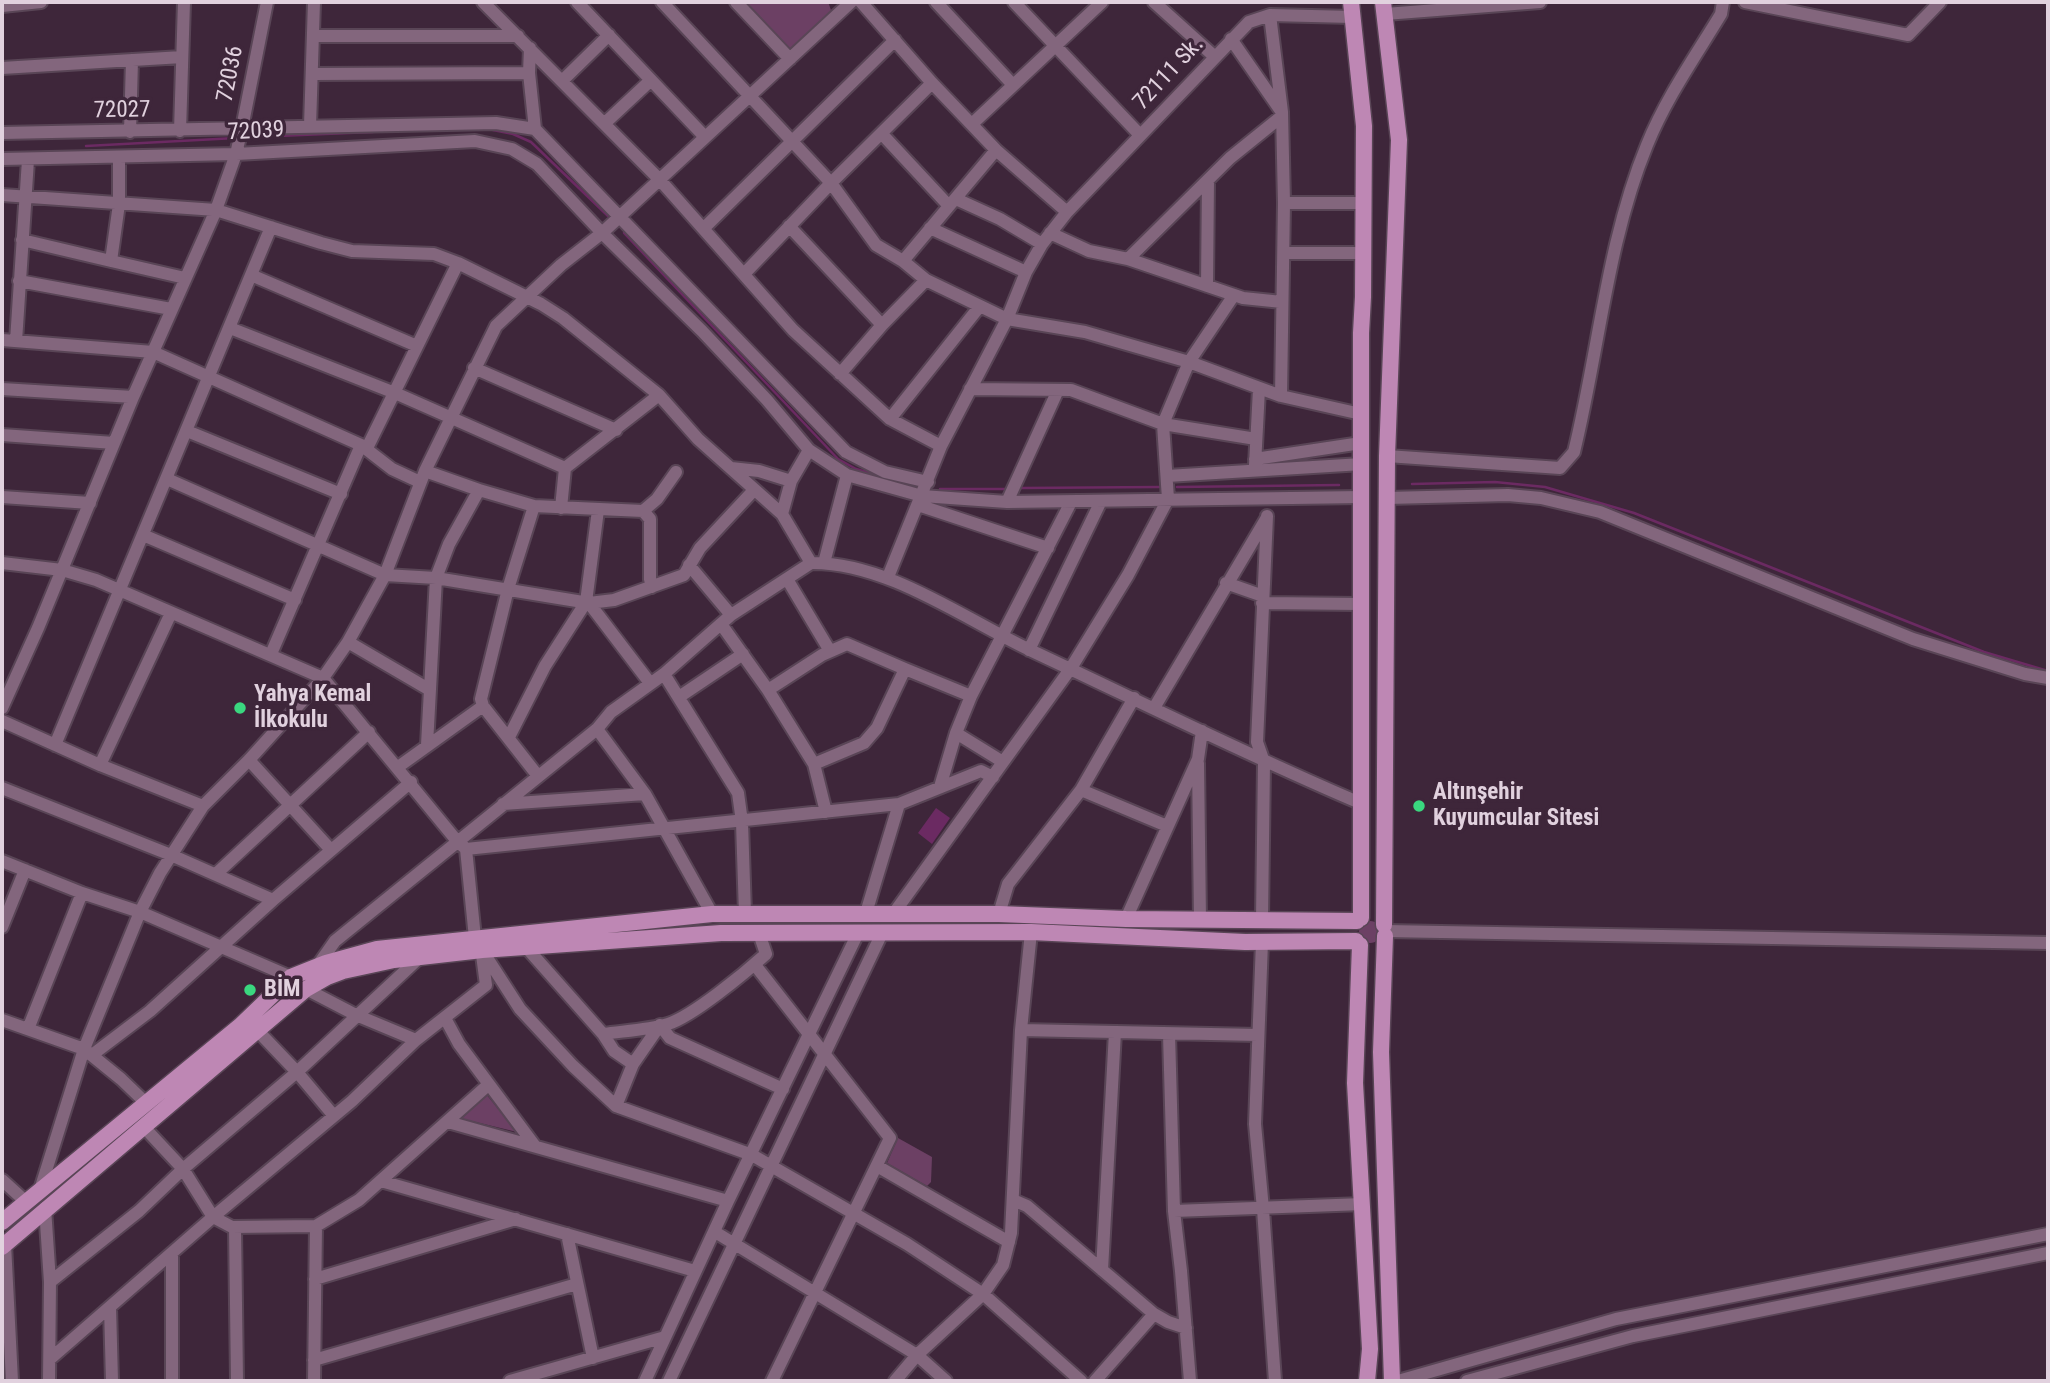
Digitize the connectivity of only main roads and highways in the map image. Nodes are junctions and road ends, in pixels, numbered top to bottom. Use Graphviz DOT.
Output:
graph roads {
  1 [pos="1384,8"];
  2 [pos="1352,10"];
  3 [pos="1353,920"];
  4 [pos="1385,930"];
  5 [pos="478,944"];
  6 [pos="1358,949"];
  7 [pos="2,1222"];
  8 [pos="4,1246"];
  9 [pos="1367,1381"];
  10 [pos="1395,1381"];
  1 -- 4 [label="main road"];
  2 -- 3 [label="main road"];
  3 -- 4 [label="main road"];
  3 -- 5 [label="main road"];
  3 -- 6 [label="main road"];
  4 -- 6 [label="main road"];
  4 -- 10 [label="main road"];
  5 -- 6 [label="main road"];
  5 -- 7 [label="main road"];
  5 -- 8 [label="main road"];
  6 -- 9 [label="main road"];
}
